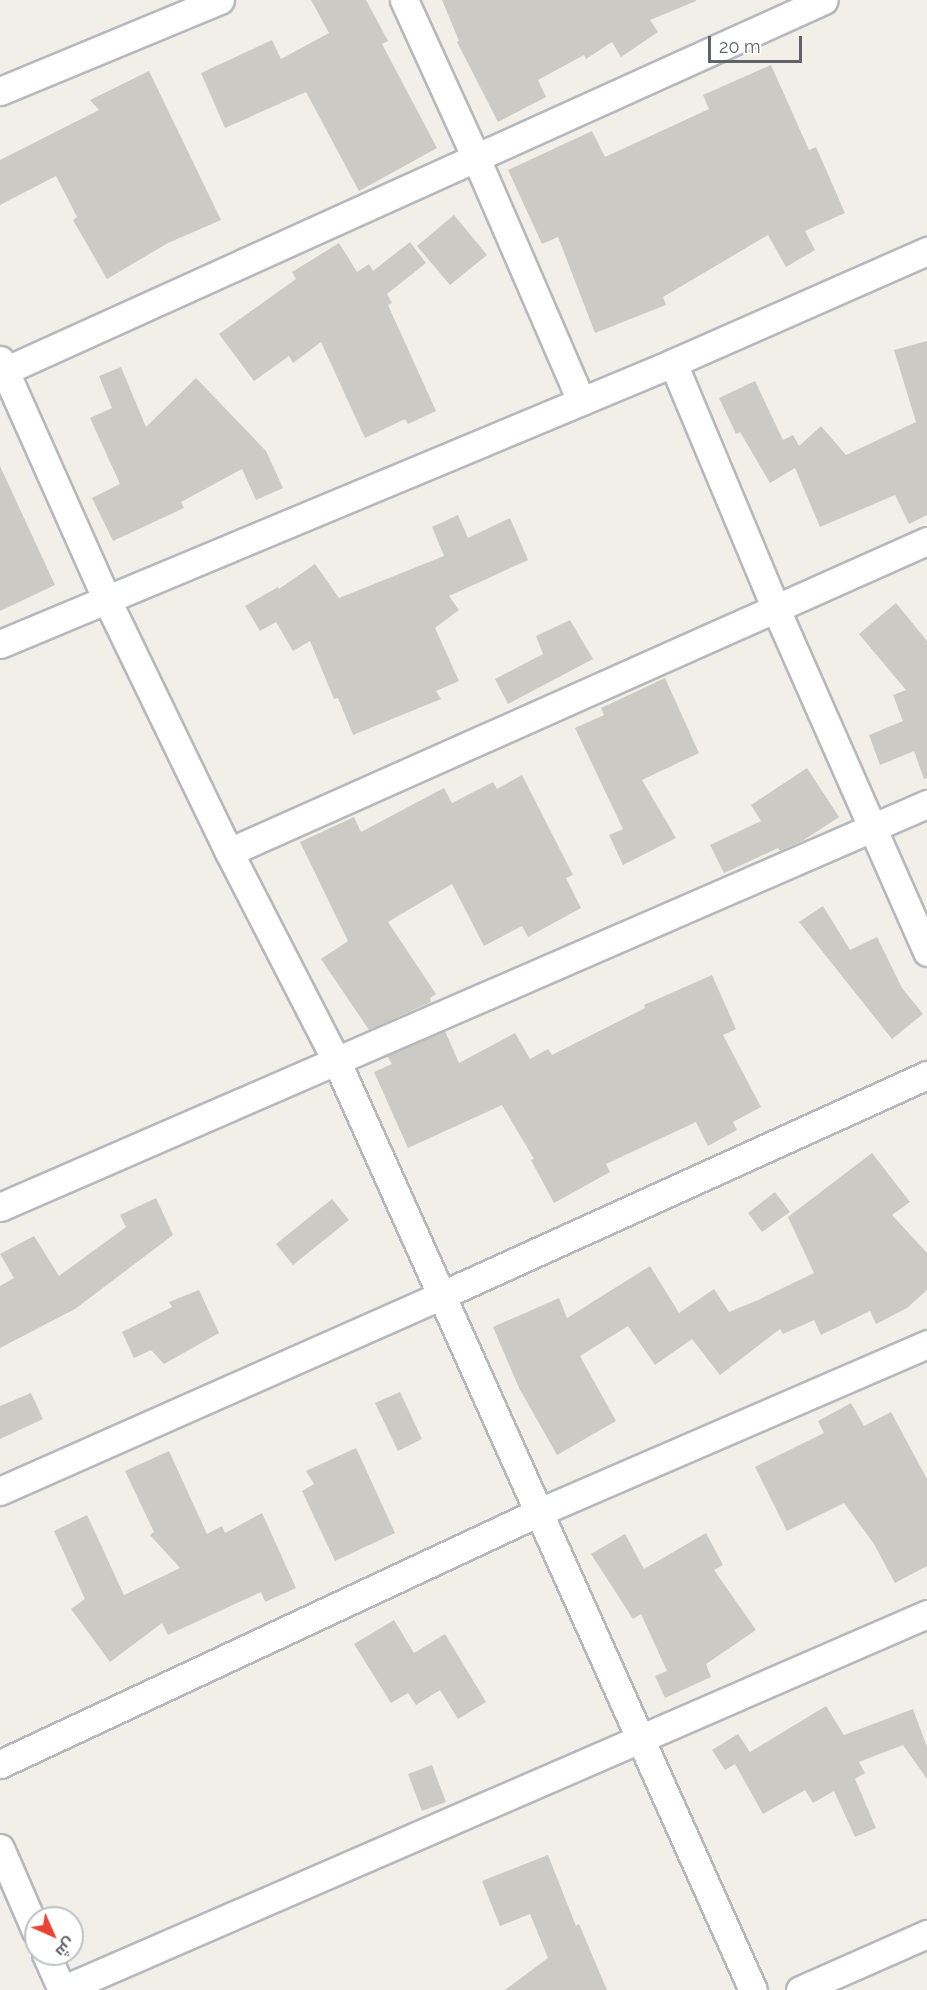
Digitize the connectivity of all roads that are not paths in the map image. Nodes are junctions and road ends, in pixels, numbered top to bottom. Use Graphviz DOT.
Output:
graph roads {
  1 [pos="220,0"];
  2 [pos="404,0"];
  3 [pos="824,0"];
  4 [pos="0,91"];
  5 [pos="476,158"];
  6 [pos="927,251"];
  7 [pos="673,363"];
  8 [pos="2,368"];
  9 [pos="581,401"];
  10 [pos="927,541"];
  11 [pos="107,600"];
  12 [pos="775,607"];
  13 [pos="0,644"];
  14 [pos="927,804"];
  15 [pos="874,826"];
  16 [pos="229,852"];
  17 [pos="927,952"];
  18 [pos="336,1060"];
  19 [pos="927,1075"];
  20 [pos="0,1207"];
  21 [pos="440,1296"];
  22 [pos="927,1344"];
  23 [pos="0,1491"];
  24 [pos="537,1513"];
  25 [pos="927,1614"];
  26 [pos="641,1740"];
  27 [pos="0,1764"];
  28 [pos="0,1848"];
  29 [pos="25,1906"];
  30 [pos="927,1934"];
  31 [pos="51,1966"];
  32 [pos="62,1990"];
  33 [pos="753,1990"];
  34 [pos="800,1990"];
  1 -- 4 [label="street"];
  2 -- 5 [label="street"];
  3 -- 5 [label="street"];
  5 -- 8 [label="street"];
  5 -- 9 [label="street"];
  6 -- 7 [label="street"];
  7 -- 9 [label="street"];
  7 -- 12 [label="street"];
  8 -- 11 [label="street"];
  9 -- 11 [label="street"];
  10 -- 12 [label="street"];
  11 -- 13 [label="street"];
  11 -- 16 [label="street"];
  12 -- 15 [label="street"];
  12 -- 16 [label="street"];
  14 -- 15 [label="street"];
  15 -- 17 [label="street"];
  15 -- 18 [label="street"];
  16 -- 18 [label="street"];
  18 -- 20 [label="street"];
  18 -- 21 [label="street"];
  19 -- 21 [label="street"];
  21 -- 23 [label="street"];
  21 -- 24 [label="street"];
  22 -- 24 [label="street"];
  24 -- 26 [label="street"];
  24 -- 27 [label="street"];
  25 -- 26 [label="street"];
  26 -- 32 [label="street"];
  26 -- 33 [label="street"];
  28 -- 29 [label="street"];
  30 -- 34 [label="street"];
  31 -- 32 [label="street"];
}
